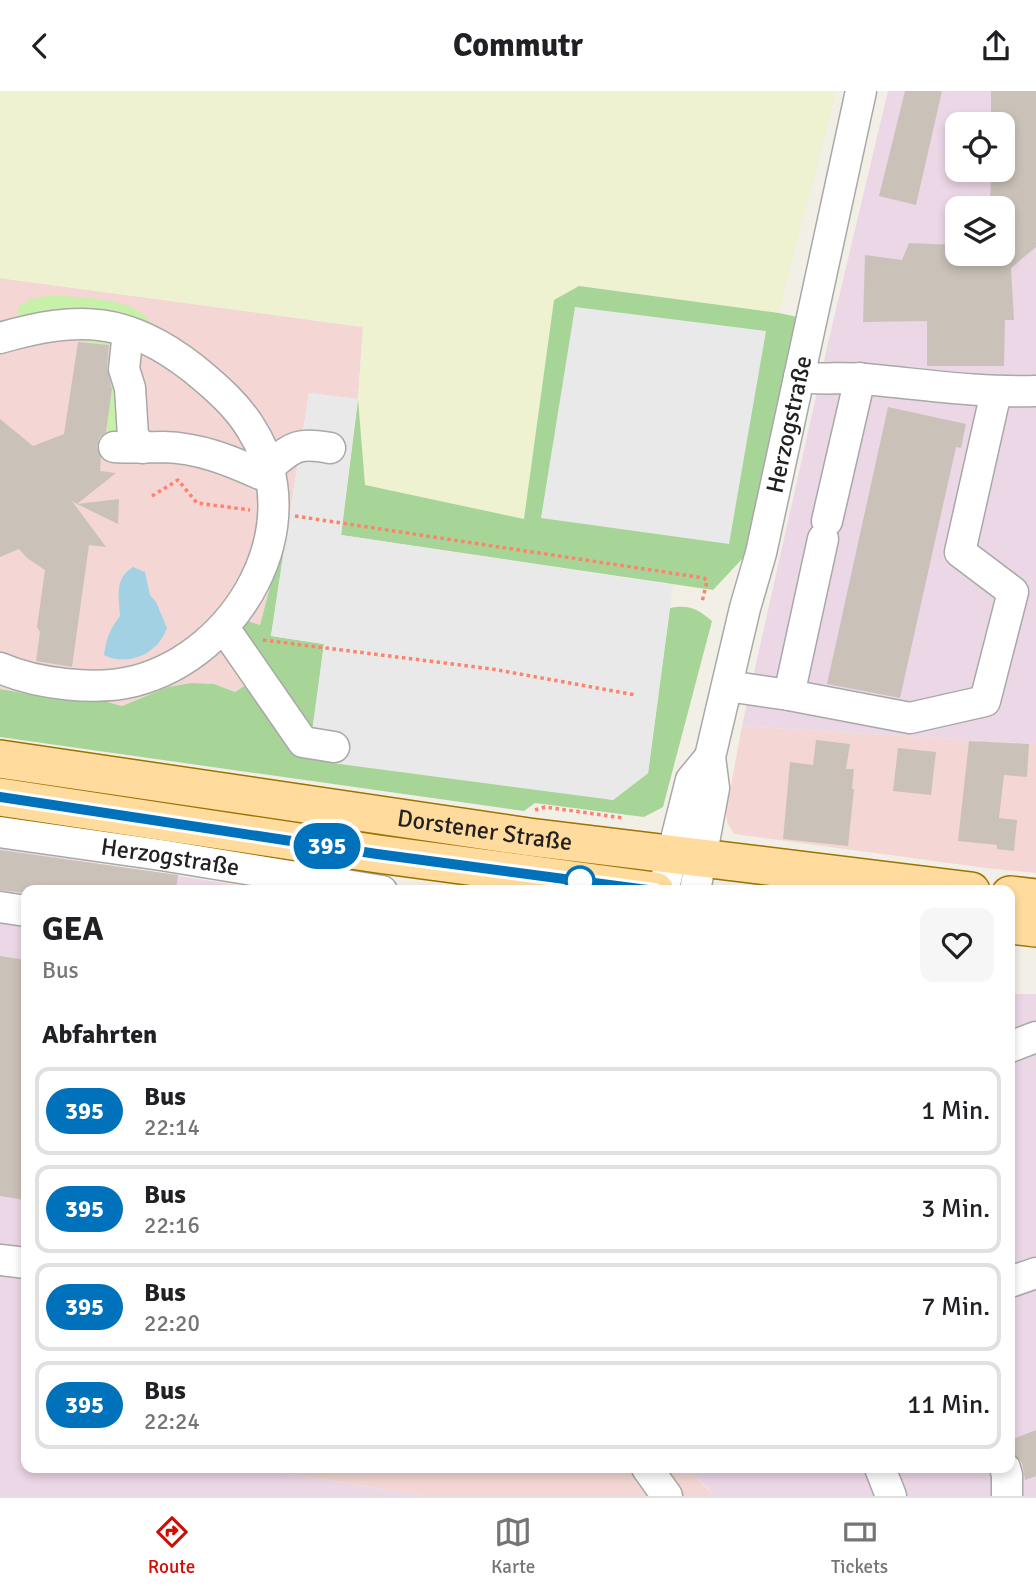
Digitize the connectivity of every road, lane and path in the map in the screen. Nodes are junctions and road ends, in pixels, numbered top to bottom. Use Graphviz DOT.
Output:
graph roads {
  1 [pos="861,91"];
  2 [pos="128,331"];
  3 [pos="0,338"];
  4 [pos="799,377"];
  5 [pos="860,378"];
  6 [pos="1036,391"];
  7 [pos="996,392"];
  8 [pos="114,447"];
  9 [pos="144,448"];
  10 [pos="330,448"];
  11 [pos="268,468"];
  12 [pos="152,496"];
  13 [pos="275,513"];
  14 [pos="702,602"];
  15 [pos="226,632"];
  16 [pos="0,668"];
  17 [pos="727,686"];
  18 [pos="636,695"];
  19 [pos="789,695"];
  20 [pos="334,747"];
  21 [pos="0,759"];
  22 [pos="0,797"];
  23 [pos="0,832"];
  24 [pos="689,868"];
  25 [pos="236,880"];
  26 [pos="306,885"];
  27 [pos="610,885"];
  28 [pos="670,885"];
  29 [pos="897,885"];
  30 [pos="1015,896"];
  31 [pos="1036,898"];
  32 [pos="0,907"];
  33 [pos="21,910"];
  34 [pos="1015,926"];
  35 [pos="1036,928"];
  36 [pos="1036,1037"];
  37 [pos="1015,1045"];
  38 [pos="0,1260"];
  39 [pos="21,1262"];
  40 [pos="1036,1273"];
  41 [pos="1015,1280"];
  42 [pos="651,1473"];
  43 [pos="882,1473"];
  44 [pos="1006,1473"];
  45 [pos="667,1496"];
  46 [pos="891,1496"];
  47 [pos="1007,1496"];
  1 -- 4 [label="street, Herzogstraße"];
  2 -- 3 [label="street"];
  2 -- 9 [label="street"];
  2 -- 11 [label="street"];
  4 -- 5 [label="street"];
  4 -- 17 [label="street, Herzogstraße"];
  5 -- 7 [label="street"];
  5 -- 19 [label="street"];
  6 -- 7 [label="street"];
  7 -- 19 [label="street"];
  8 -- 9 [label="street"];
  9 -- 11 [label="street"];
  10 -- 11 [label="street"];
  11 -- 13 [label="street"];
  12 -- 13 [label="path"];
  13 -- 14 [label="path"];
  13 -- 15 [label="street"];
  15 -- 16 [label="street"];
  15 -- 18 [label="path"];
  15 -- 20 [label="street"];
  17 -- 19 [label="street"];
  17 -- 24 [label="street, Herzogstraße"];
  21 -- 24 [label="main road, Dorstener Straße"];
  22 -- 27 [label="main road, Dorstener Straße"];
  23 -- 25 [label="street, Herzogstraße"];
  24 -- 28 [label="street, Herzogstraße"];
  24 -- 29 [label="main road, Dorstener Straße"];
  25 -- 26 [label="street, Herzogstraße"];
  30 -- 31 [label="main road"];
  32 -- 33 [label="street"];
  34 -- 35 [label="main road"];
  36 -- 37 [label="street"];
  38 -- 39 [label="street"];
  40 -- 41 [label="street"];
  42 -- 45 [label="street"];
  43 -- 46 [label="street"];
  44 -- 47 [label="street"];
}
